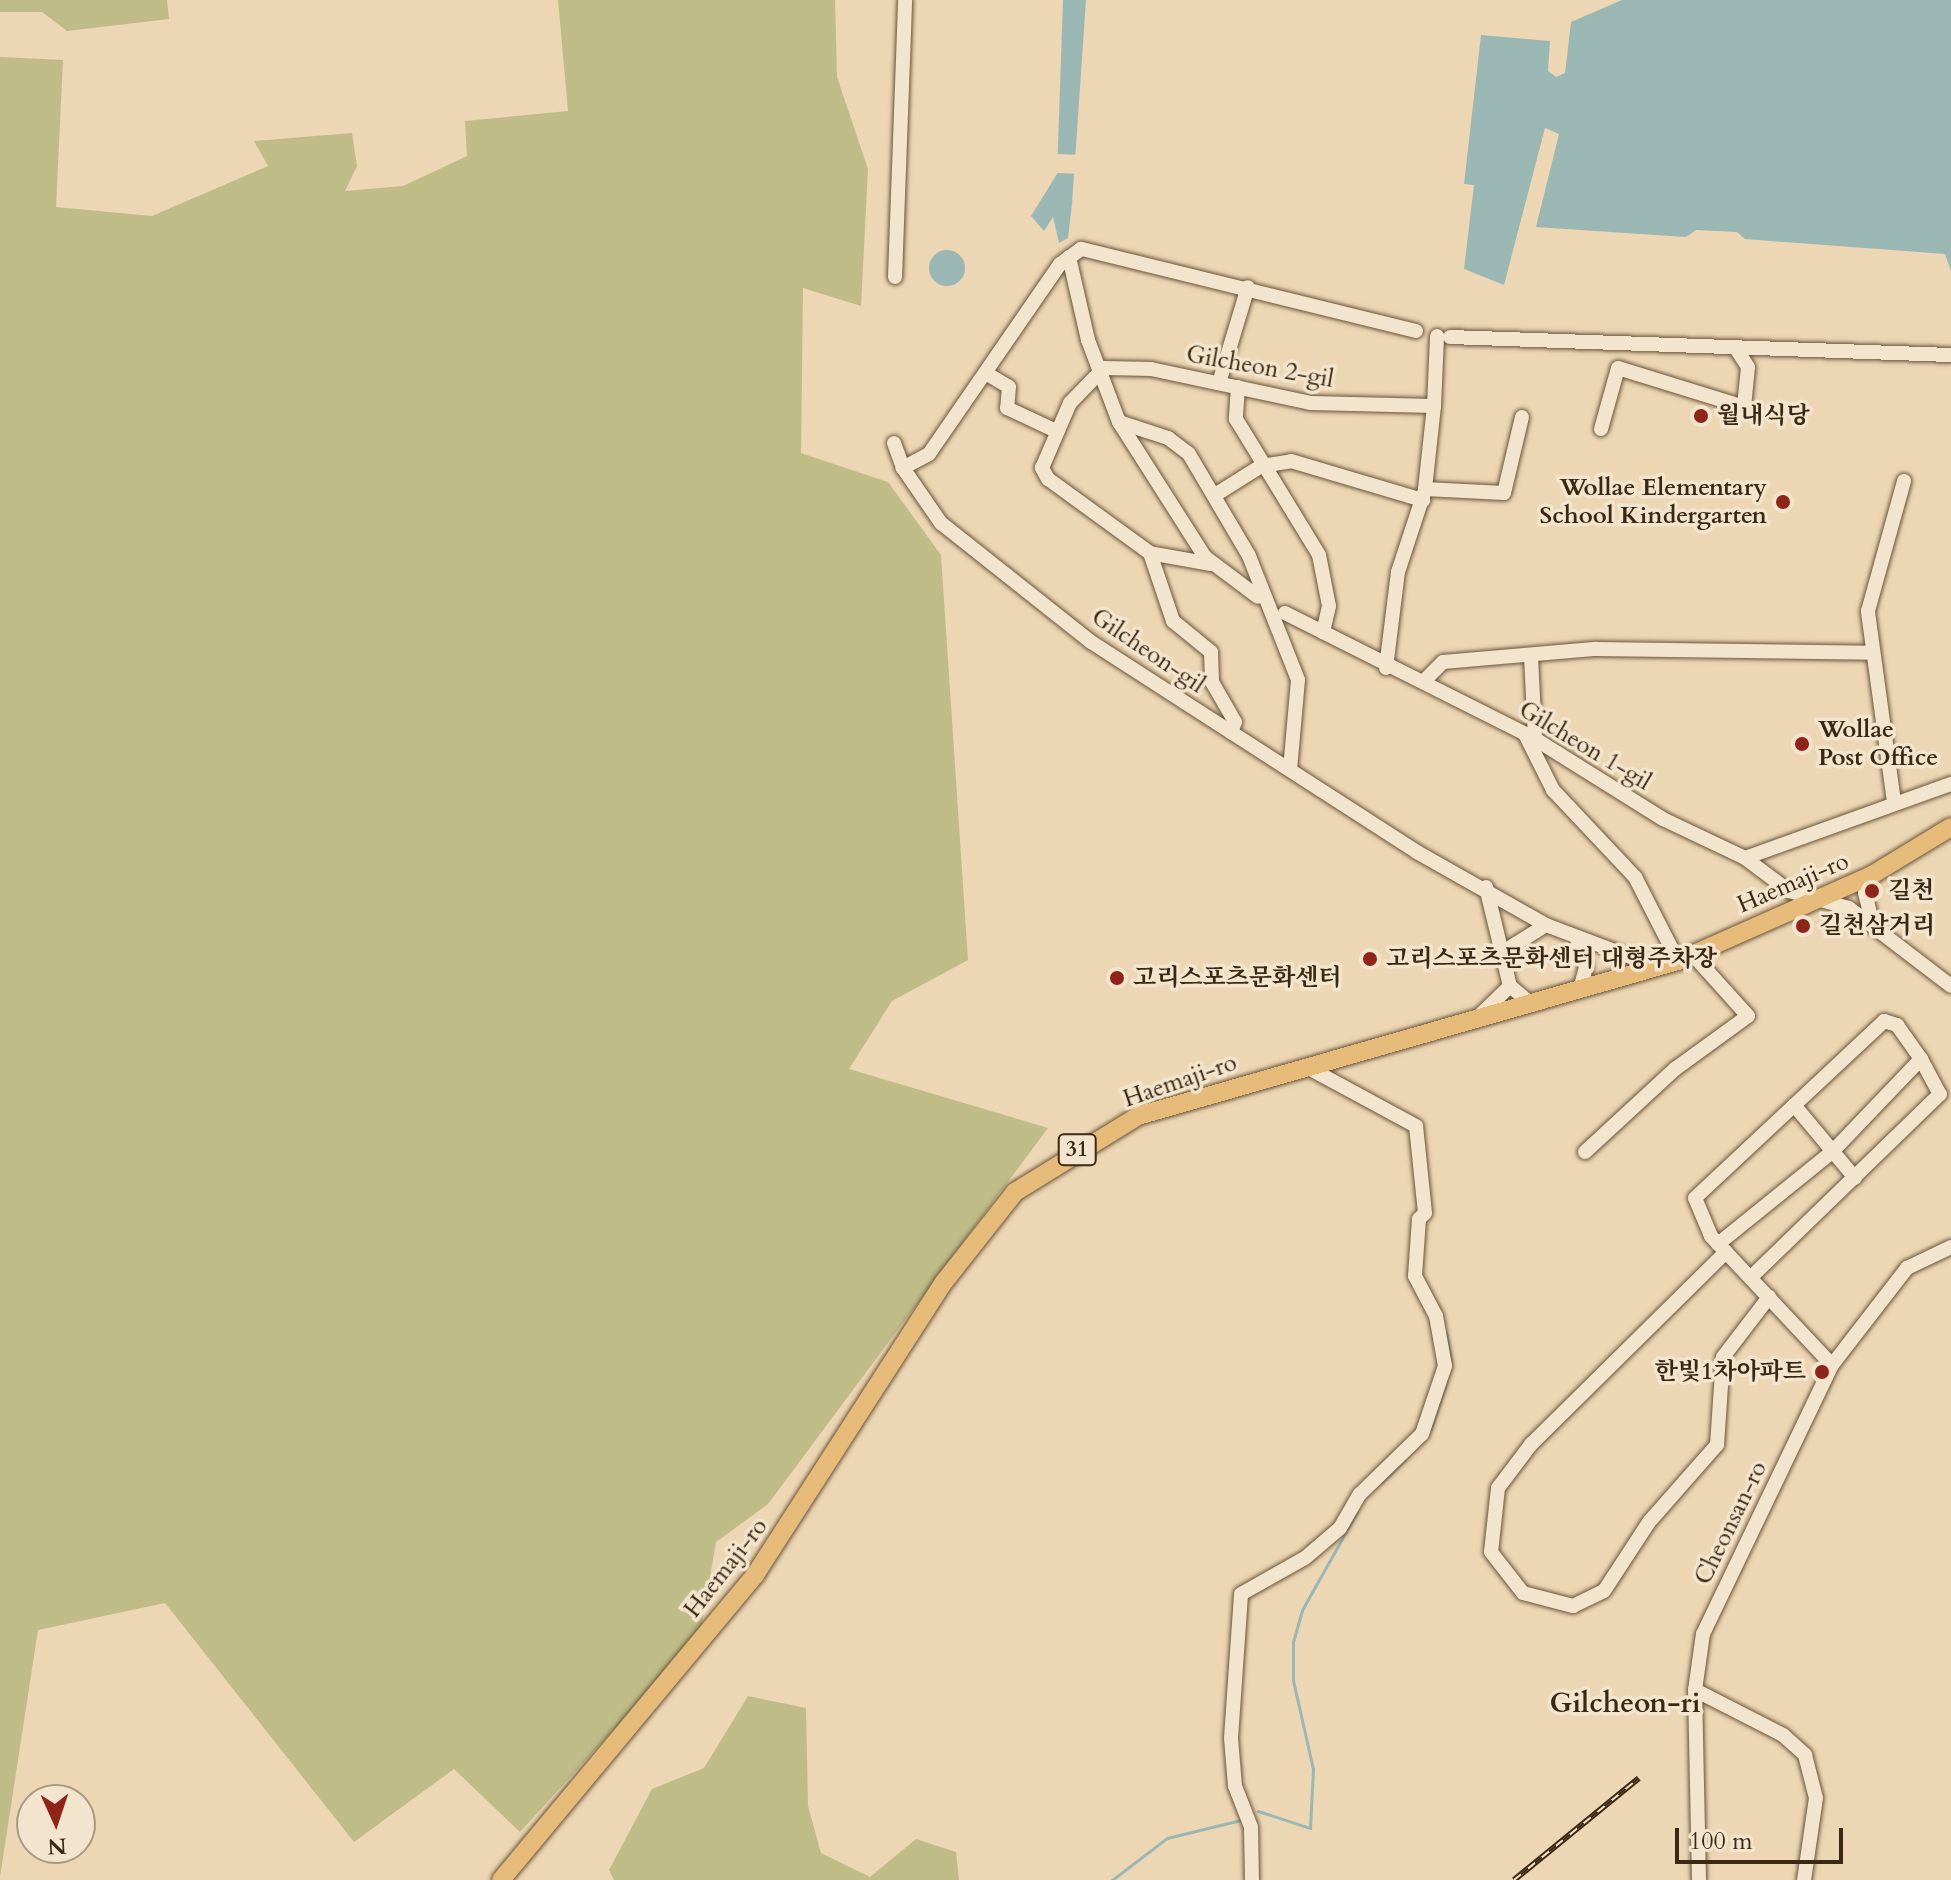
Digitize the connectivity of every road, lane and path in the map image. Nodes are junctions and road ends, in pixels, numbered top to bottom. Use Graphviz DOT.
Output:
graph roads {
  1 [pos="905,0"];
  2 [pos="1075,253"];
  3 [pos="895,277"];
  4 [pos="1248,287"];
  5 [pos="1416,331"];
  6 [pos="1737,350"];
  7 [pos="1951,355"];
  8 [pos="1917,356"];
  9 [pos="1951,363"];
  10 [pos="1104,368"];
  11 [pos="989,375"];
  12 [pos="1219,383"];
  13 [pos="1238,387"];
  14 [pos="1434,406"];
  15 [pos="1522,417"];
  16 [pos="1119,422"];
  17 [pos="1601,429"];
  18 [pos="1056,431"];
  19 [pos="894,443"];
  20 [pos="1261,466"];
  21 [pos="903,468"];
  22 [pos="1904,481"];
  23 [pos="1424,494"];
  24 [pos="1215,495"];
  25 [pos="1150,553"];
  26 [pos="1211,564"];
  27 [pos="1264,601"];
  28 [pos="1285,613"];
  29 [pos="1323,632"];
  30 [pos="1873,653"];
  31 [pos="1531,656"];
  32 [pos="1386,668"];
  33 [pos="1426,679"];
  34 [pos="1231,732"];
  35 [pos="1530,736"];
  36 [pos="1290,770"];
  37 [pos="1951,784"];
  38 [pos="1894,802"];
  39 [pos="1951,827"];
  40 [pos="1745,858"];
  41 [pos="1872,875"];
  42 [pos="1486,887"];
  43 [pos="1822,899"];
  44 [pos="1546,925"];
  45 [pos="1873,925"];
  46 [pos="1577,939"];
  47 [pos="1506,950"];
  48 [pos="1686,958"];
  49 [pos="1652,965"];
  50 [pos="1510,986"];
  51 [pos="1581,986"];
  52 [pos="1951,986"];
  53 [pos="1528,1001"];
  54 [pos="1476,1019"];
  55 [pos="1921,1059"];
  56 [pos="1305,1066"];
  57 [pos="1794,1105"];
  58 [pos="1585,1152"];
  59 [pos="1832,1152"];
  60 [pos="1855,1178"];
  61 [pos="1951,1247"];
  62 [pos="1722,1248"];
  63 [pos="1750,1278"];
  64 [pos="1769,1297"];
  65 [pos="1832,1365"];
  66 [pos="1695,1690"];
  67 [pos="501,1880"];
  68 [pos="1252,1880"];
  69 [pos="1699,1880"];
  70 [pos="1804,1880"];
  1 -- 3 [label="street"];
  2 -- 4 [label="street"];
  2 -- 10 [label="street"];
  2 -- 11 [label="street"];
  4 -- 5 [label="street"];
  4 -- 12 [label="street"];
  6 -- 8 [label="street"];
  6 -- 14 [label="street"];
  6 -- 17 [label="street"];
  7 -- 8 [label="street"];
  8 -- 9 [label="street"];
  10 -- 12 [label="street, Gilcheon 2-gil"];
  10 -- 16 [label="street"];
  10 -- 18 [label="street"];
  11 -- 18 [label="street"];
  11 -- 21 [label="street"];
  12 -- 13 [label="street, Gilcheon 2-gil"];
  13 -- 14 [label="street, Gilcheon 2-gil"];
  13 -- 20 [label="street"];
  14 -- 23 [label="street"];
  15 -- 23 [label="street"];
  16 -- 24 [label="street"];
  16 -- 26 [label="street"];
  18 -- 25 [label="street"];
  19 -- 21 [label="street, Gilcheon-gil"];
  20 -- 23 [label="street"];
  20 -- 24 [label="street"];
  20 -- 29 [label="street"];
  21 -- 34 [label="street, Gilcheon-gil"];
  22 -- 30 [label="street"];
  23 -- 32 [label="street"];
  24 -- 27 [label="street"];
  25 -- 26 [label="street"];
  25 -- 34 [label="street"];
  26 -- 27 [label="street"];
  27 -- 36 [label="street"];
  28 -- 29 [label="street, Gilcheon 1-gil"];
  29 -- 32 [label="street, Gilcheon 1-gil"];
  30 -- 31 [label="street"];
  30 -- 38 [label="street"];
  31 -- 33 [label="street"];
  31 -- 35 [label="street"];
  32 -- 33 [label="street, Gilcheon 1-gil"];
  33 -- 35 [label="street, Gilcheon 1-gil"];
  34 -- 36 [label="street, Gilcheon-gil"];
  35 -- 40 [label="street, Gilcheon 1-gil"];
  35 -- 48 [label="street"];
  36 -- 42 [label="street, Gilcheon-gil"];
  37 -- 38 [label="street"];
  38 -- 40 [label="street"];
  39 -- 41 [label="main road, Haemaji-ro / 31"];
  40 -- 43 [label="street, Gilcheon 1-gil"];
  41 -- 43 [label="main road, Haemaji-ro / 31"];
  41 -- 45 [label="street"];
  42 -- 44 [label="street, Gilcheon-gil"];
  42 -- 47 [label="street"];
  43 -- 45 [label="street, Gilcheon 1-gil"];
  43 -- 48 [label="main road, Haemaji-ro / 31"];
  44 -- 46 [label="street, Gilcheon-gil"];
  44 -- 47 [label="street"];
  45 -- 52 [label="street, Gilcheon 1-gil"];
  46 -- 49 [label="street, Gilcheon-gil"];
  46 -- 51 [label="street"];
  47 -- 50 [label="street"];
  48 -- 49 [label="main road, Haemaji-ro / 31"];
  48 -- 58 [label="street"];
  49 -- 51 [label="main road, Haemaji-ro / 31"];
  50 -- 53 [label="street"];
  50 -- 54 [label="street"];
  51 -- 53 [label="main road, Haemaji-ro / 31"];
  53 -- 54 [label="main road, Haemaji-ro / 31"];
  54 -- 56 [label="main road, Haemaji-ro / 31"];
  55 -- 57 [label="street"];
  55 -- 59 [label="street"];
  55 -- 60 [label="street"];
  56 -- 67 [label="main road, Haemaji-ro / 31"];
  56 -- 68 [label="street"];
  57 -- 59 [label="street"];
  57 -- 62 [label="street"];
  59 -- 60 [label="street"];
  59 -- 62 [label="street"];
  60 -- 63 [label="street"];
  61 -- 65 [label="street, Cheonsan-ro"];
  62 -- 63 [label="street"];
  62 -- 64 [label="street"];
  63 -- 64 [label="street"];
  64 -- 65 [label="street"];
  65 -- 66 [label="street, Cheonsan-ro"];
  66 -- 69 [label="street, Cheonsan-ro"];
  66 -- 70 [label="street"];
}
